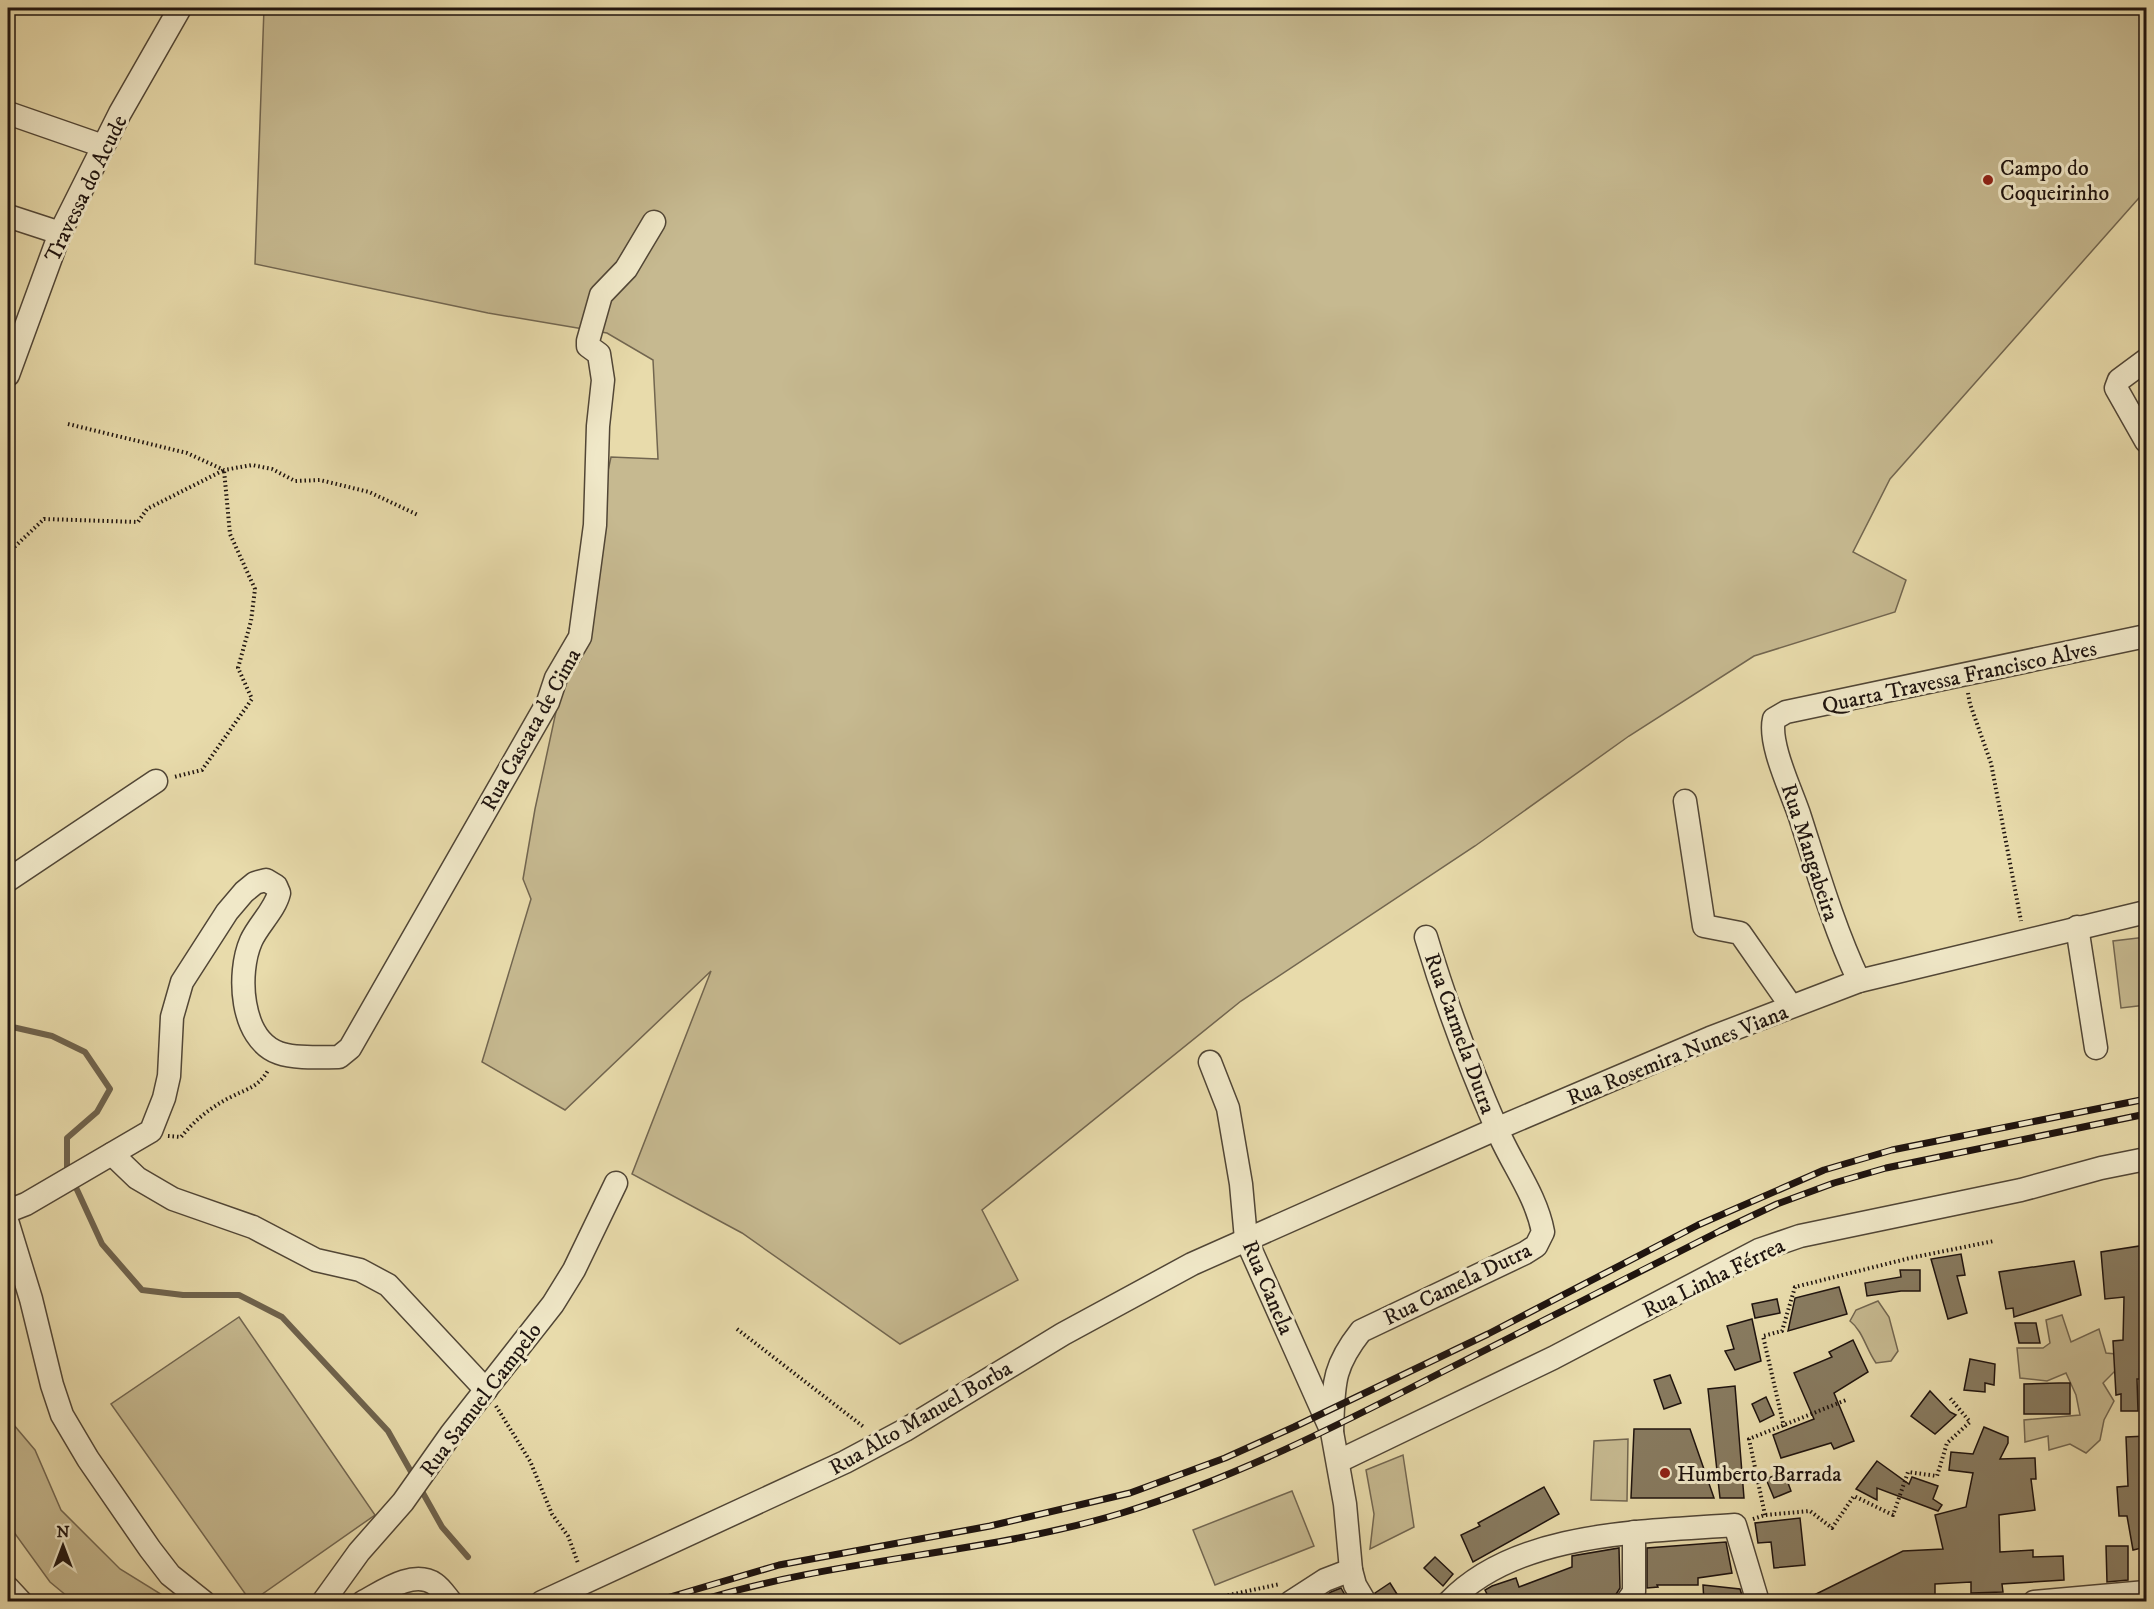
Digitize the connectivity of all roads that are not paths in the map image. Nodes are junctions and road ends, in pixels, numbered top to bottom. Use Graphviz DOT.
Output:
graph roads {
  1 [pos="180,8"];
  2 [pos="8,113"];
  3 [pos="103,146"];
  4 [pos="8,216"];
  5 [pos="654,222"];
  6 [pos="60,233"];
  7 [pos="2146,360"];
  8 [pos="8,375"];
  9 [pos="2146,441"];
  10 [pos="2146,636"];
  11 [pos="1774,719"];
  12 [pos="156,781"];
  13 [pos="1686,801"];
  14 [pos="8,880"];
  15 [pos="2146,912"];
  16 [pos="2077,927"];
  17 [pos="1426,937"];
  18 [pos="1859,981"];
  19 [pos="1791,1006"];
  20 [pos="2096,1048"];
  21 [pos="1210,1062"];
  22 [pos="1496,1129"];
  23 [pos="112,1154"];
  24 [pos="2146,1159"];
  25 [pos="616,1183"];
  26 [pos="8,1211"];
  27 [pos="1291,1219"];
  28 [pos="8,1224"];
  29 [pos="1246,1239"];
  30 [pos="486,1390"];
  31 [pos="1332,1432"];
  32 [pos="1339,1461"];
  33 [pos="1634,1532"];
  34 [pos="1351,1570"];
  35 [pos="8,1588"];
  36 [pos="1287,1592"];
  37 [pos="2146,1592"];
  38 [pos="1633,1598"];
  39 [pos="21,1602"];
  40 [pos="204,1602"];
  41 [pos="323,1602"];
  42 [pos="363,1602"];
  43 [pos="451,1602"];
  44 [pos="542,1602"];
  45 [pos="1365,1602"];
  46 [pos="1449,1602"];
  47 [pos="1758,1602"];
  48 [pos="2034,1602"];
  1 -- 3 [label="street, Travessa do Acude"];
  2 -- 3 [label="street"];
  3 -- 6 [label="street, Travessa do Acude"];
  4 -- 6 [label="street"];
  5 -- 23 [label="street, Rua Cascata de Cima"];
  6 -- 8 [label="street, Travessa do Acude"];
  7 -- 9 [label="street"];
  10 -- 11 [label="street, Quarta Travessa Francisco Alves"];
  11 -- 18 [label="street, Rua Mangabeira"];
  12 -- 14 [label="street"];
  13 -- 19 [label="street"];
  15 -- 16 [label="street, Rua Rosemira Nunes Viana"];
  16 -- 18 [label="street, Rua Rosemira Nunes Viana"];
  16 -- 20 [label="street"];
  17 -- 22 [label="street, Rua Carmela Dutra"];
  18 -- 19 [label="street, Rua Rosemira Nunes Viana"];
  19 -- 22 [label="street, Rua Rosemira Nunes Viana"];
  21 -- 29 [label="street, Rua Canela"];
  22 -- 27 [label="street, Rua Rosemira Nunes Viana"];
  22 -- 31 [label="street, Rua Camela Dutra"];
  23 -- 26 [label="street"];
  23 -- 30 [label="street"];
  24 -- 32 [label="street, Rua Linha Férrea"];
  25 -- 30 [label="street, Rua Samuel Campelo"];
  27 -- 29 [label="street, Rua Alto Manuel Borba"];
  28 -- 40 [label="street"];
  29 -- 31 [label="street, Rua Canela"];
  29 -- 44 [label="street, Rua Alto Manuel Borba"];
  30 -- 41 [label="street, Rua Samuel Campelo"];
  31 -- 32 [label="street"];
  32 -- 34 [label="street"];
  33 -- 38 [label="street"];
  33 -- 46 [label="street"];
  33 -- 47 [label="street"];
  34 -- 36 [label="street"];
  34 -- 45 [label="street"];
  35 -- 39 [label="street"];
  37 -- 48 [label="street"];
  42 -- 43 [label="street"];
}
